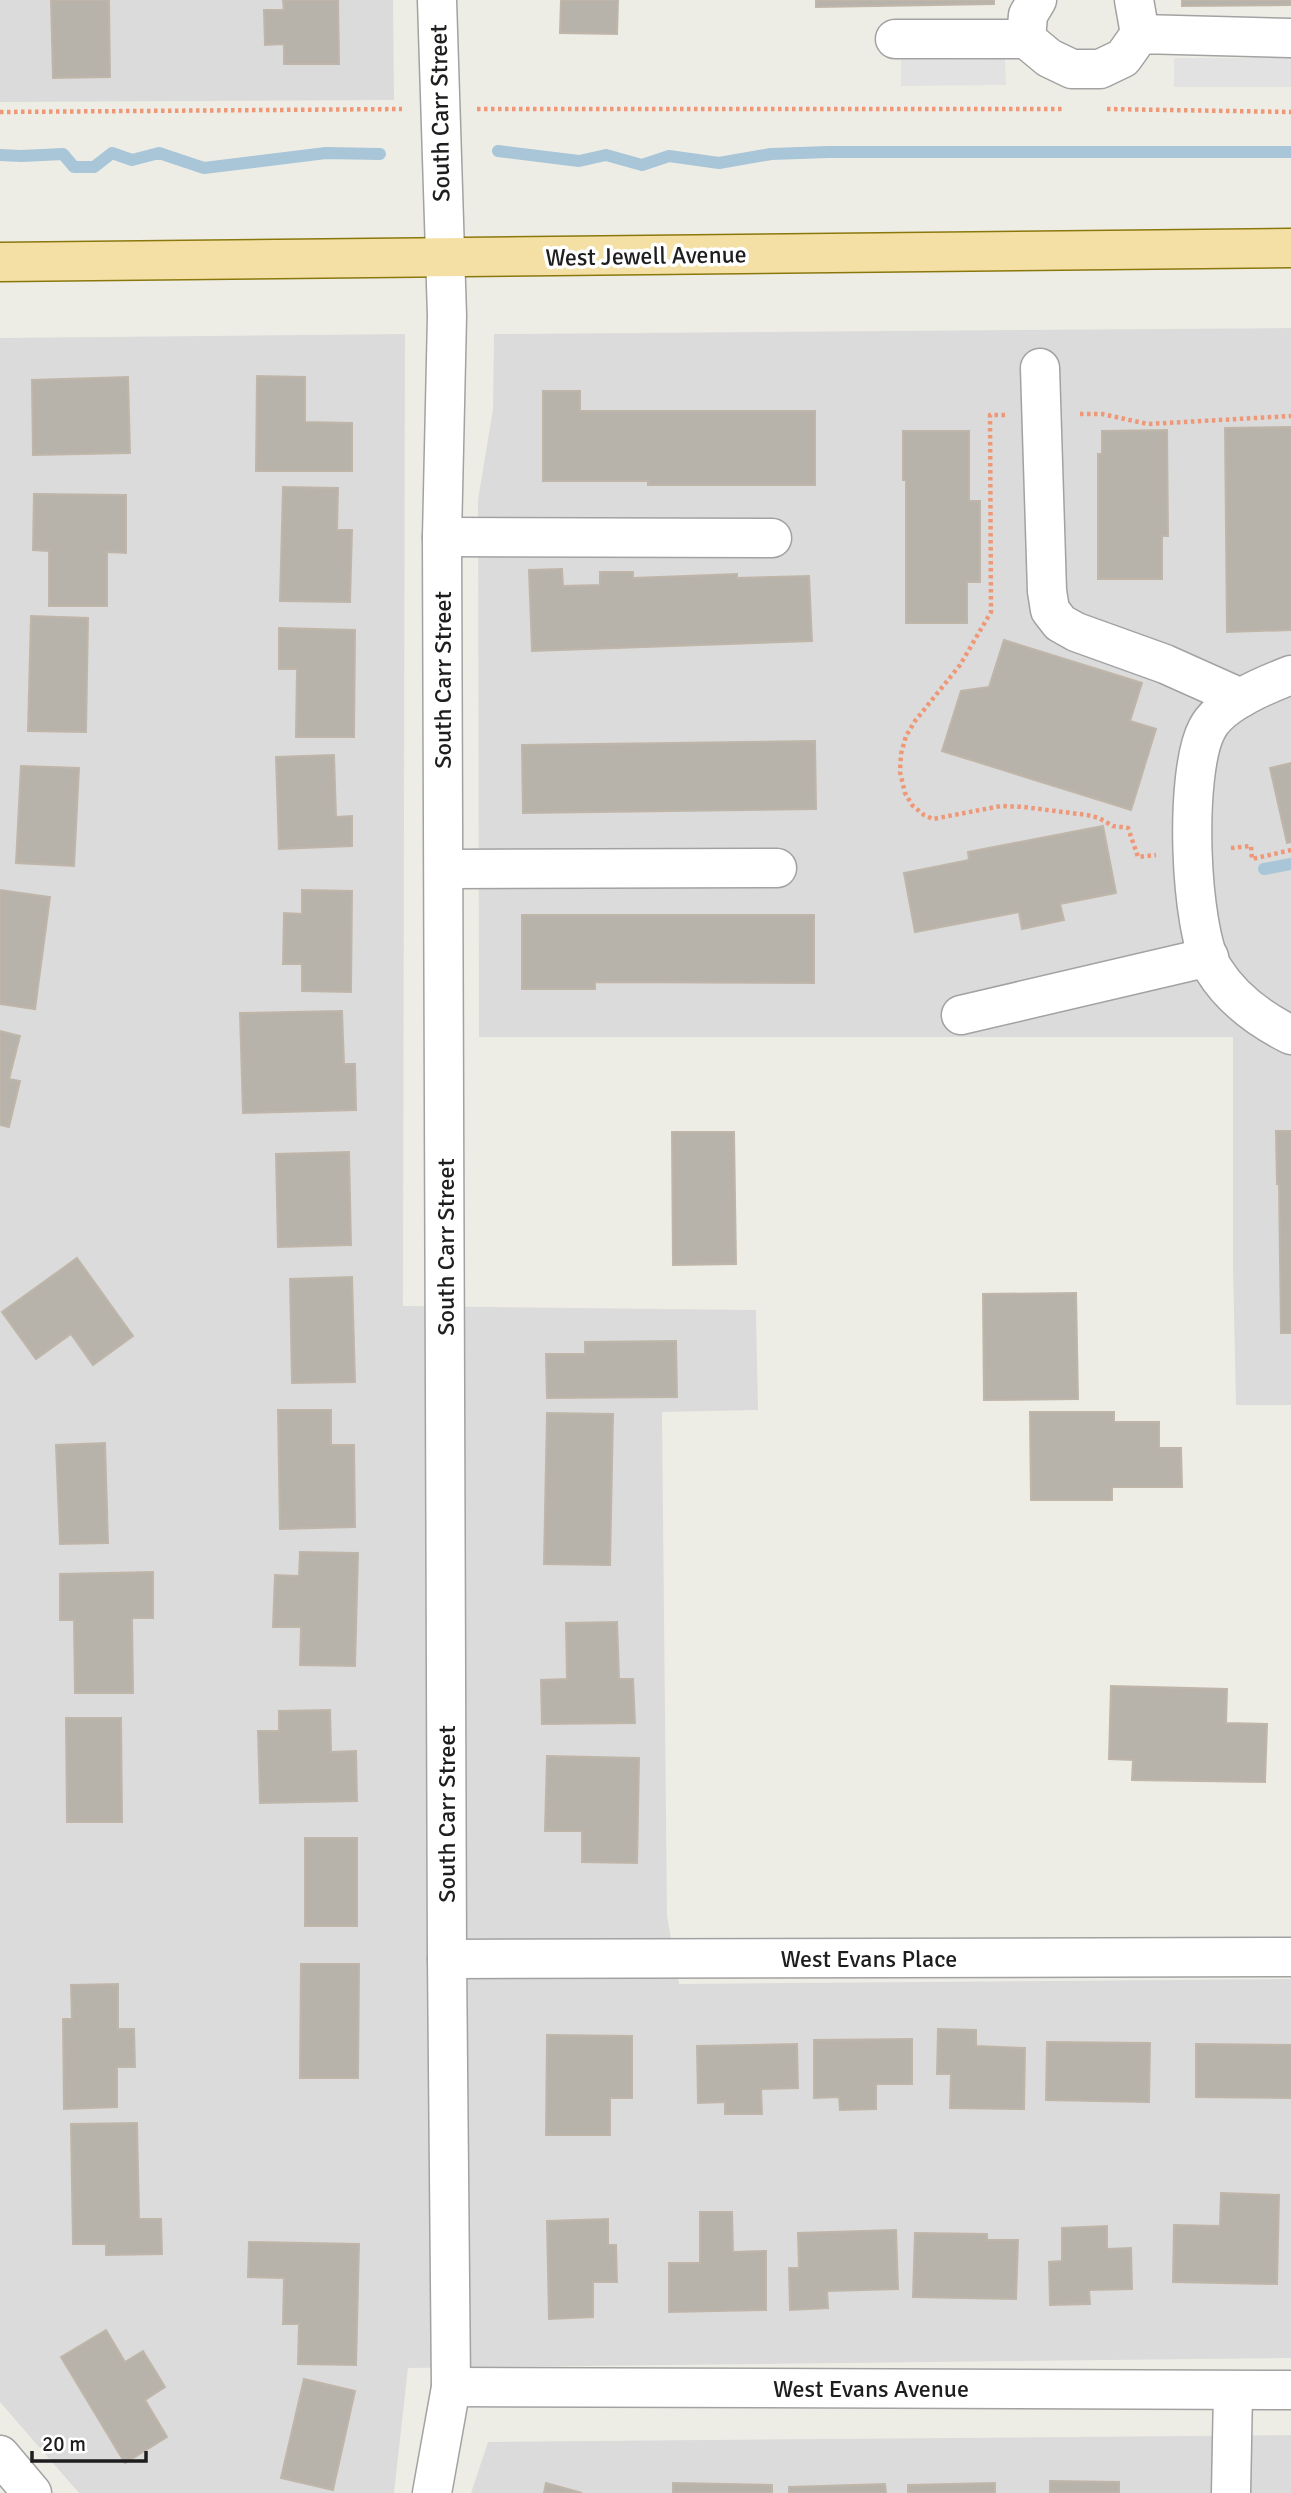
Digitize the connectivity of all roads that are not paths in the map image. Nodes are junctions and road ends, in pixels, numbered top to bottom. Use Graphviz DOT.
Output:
graph roads {
  1 [pos="437,0"];
  2 [pos="1037,0"];
  3 [pos="1137,17"];
  4 [pos="1291,38"];
  5 [pos="895,39"];
  6 [pos="1026,39"];
  7 [pos="1291,248"];
  8 [pos="444,259"];
  9 [pos="0,262"];
  10 [pos="1040,368"];
  11 [pos="442,537"];
  12 [pos="772,538"];
  13 [pos="1291,675"];
  14 [pos="1241,698"];
  15 [pos="777,868"];
  16 [pos="444,869"];
  17 [pos="1209,957"];
  18 [pos="961,1015"];
  19 [pos="1291,1035"];
  20 [pos="1291,1957"];
  21 [pos="447,1959"];
  22 [pos="451,2387"];
  23 [pos="1233,2390"];
  24 [pos="1291,2390"];
  25 [pos="0,2455"];
  26 [pos="32,2493"];
  27 [pos="432,2493"];
  28 [pos="1231,2493"];
  1 -- 8 [label="street, South Carr Street"];
  2 -- 6 [label="street"];
  3 -- 4 [label="street"];
  3 -- 6 [label="street"];
  5 -- 6 [label="street"];
  7 -- 8 [label="main road, West Jewell Avenue"];
  8 -- 9 [label="main road, West Jewell Avenue"];
  8 -- 11 [label="street, South Carr Street"];
  10 -- 14 [label="street"];
  11 -- 12 [label="street"];
  11 -- 16 [label="street, South Carr Street"];
  13 -- 14 [label="street"];
  14 -- 17 [label="street"];
  15 -- 16 [label="street"];
  16 -- 21 [label="street, South Carr Street"];
  17 -- 18 [label="street"];
  17 -- 19 [label="street"];
  20 -- 21 [label="street, West Evans Place"];
  21 -- 22 [label="street, South Carr Street"];
  22 -- 23 [label="street, West Evans Avenue"];
  22 -- 27 [label="street, South Carr Street"];
  23 -- 24 [label="street, West Evans Avenue"];
  23 -- 28 [label="street"];
  25 -- 26 [label="street"];
}
